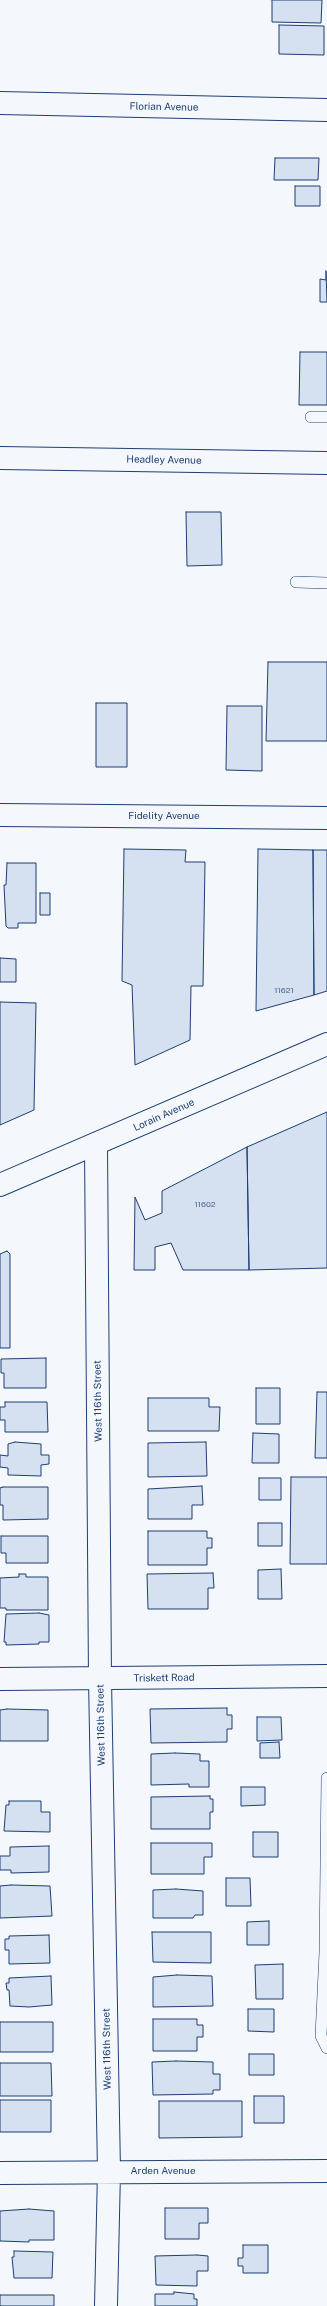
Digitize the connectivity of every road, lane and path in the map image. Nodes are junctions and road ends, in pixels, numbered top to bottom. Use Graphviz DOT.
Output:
graph roads {
  1 [pos="0,103"];
  2 [pos="327,110"];
  3 [pos="311,417"];
  4 [pos="327,417"];
  5 [pos="0,458"];
  6 [pos="327,463"];
  7 [pos="296,582"];
  8 [pos="327,583"];
  9 [pos="0,815"];
  10 [pos="327,818"];
  11 [pos="327,1044"];
  12 [pos="96,1144"];
  13 [pos="0,1185"];
  14 [pos="327,1676"];
  15 [pos="0,1679"];
  16 [pos="100,1679"];
  17 [pos="327,1778"];
  18 [pos="327,2048"];
  19 [pos="109,2171"];
  20 [pos="327,2171"];
  21 [pos="0,2173"];
  22 [pos="106,2306"];
  1 -- 2 [label="street, Florian Avenue"];
  3 -- 4 [label="lane"];
  5 -- 6 [label="street, Headley Avenue"];
  7 -- 8 [label="lane"];
  9 -- 10 [label="street, Fidelity Avenue"];
  11 -- 12 [label="street, Lorain Avenue"];
  12 -- 13 [label="street, Lorain Avenue"];
  12 -- 16 [label="street, West 116th Street"];
  14 -- 16 [label="street, Triskett Road"];
  15 -- 16 [label="street, Triskett Road"];
  16 -- 19 [label="street, West 116th Street"];
  17 -- 18 [label="lane"];
  19 -- 20 [label="street, Arden Avenue"];
  19 -- 21 [label="street, Arden Avenue"];
  19 -- 22 [label="street, West 116th Street"];
}
